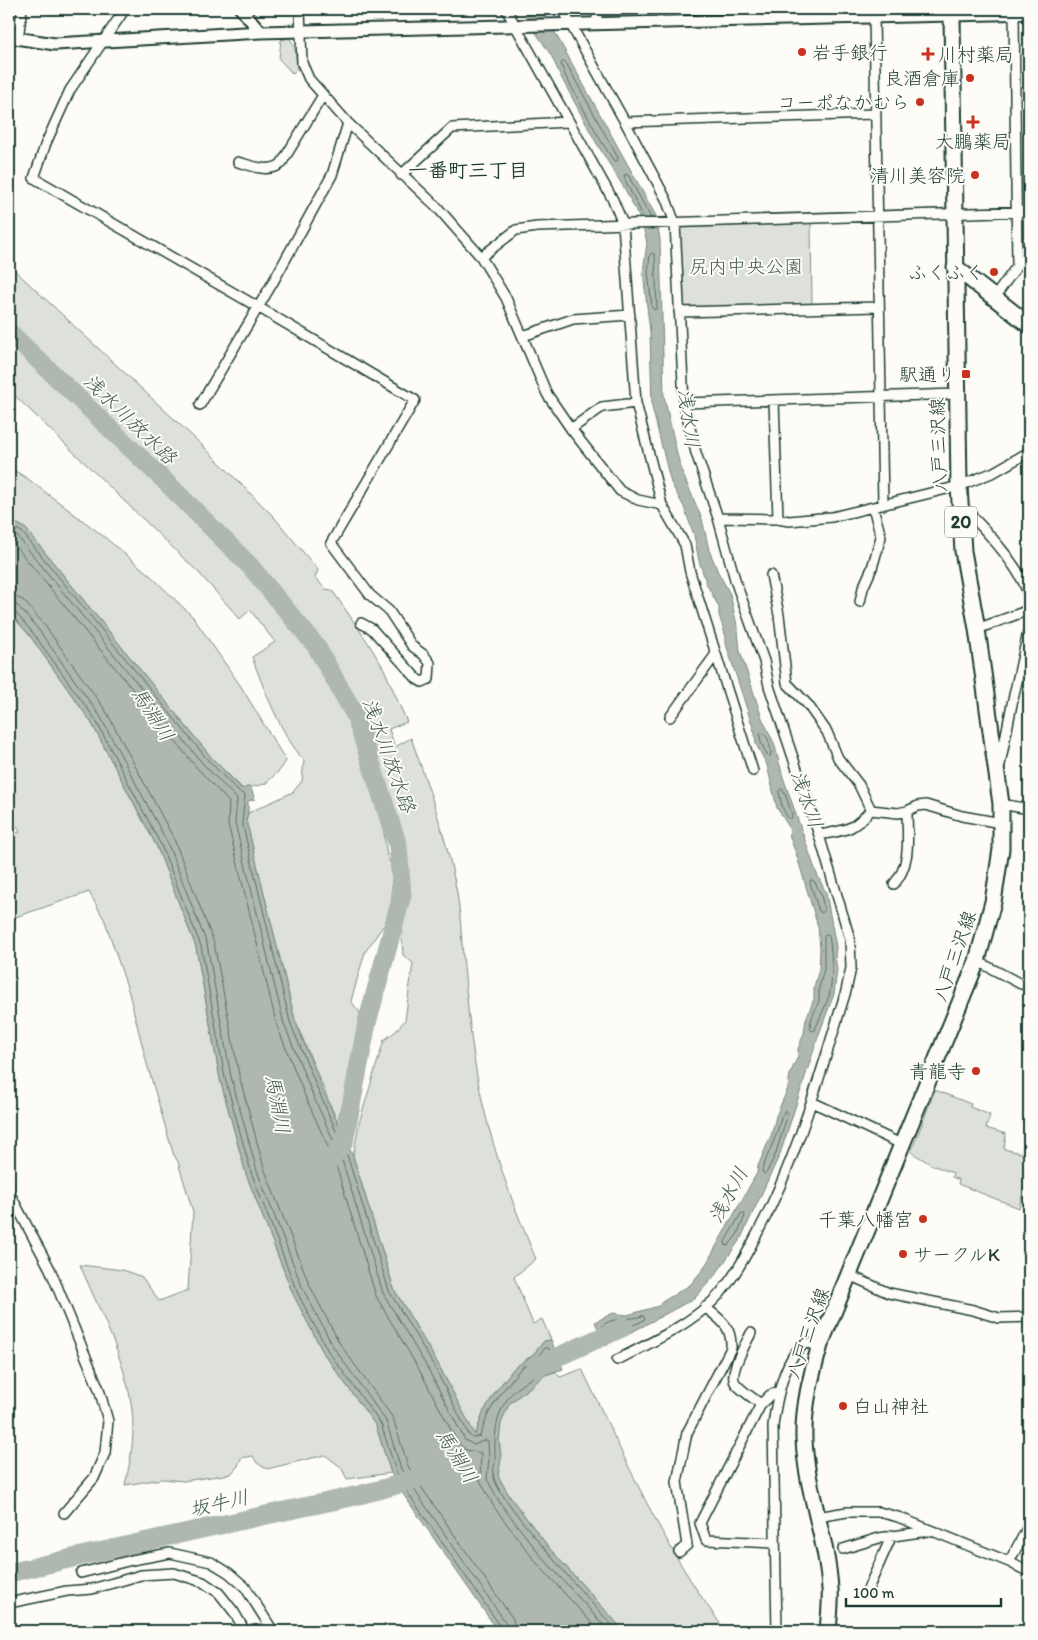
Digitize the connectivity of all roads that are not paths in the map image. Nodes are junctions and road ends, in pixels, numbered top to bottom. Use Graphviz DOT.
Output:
graph roads {
  1 [pos="22,9"];
  2 [pos="125,9"];
  3 [pos="241,9"];
  4 [pos="300,9"];
  5 [pos="506,9"];
  6 [pos="562,9"];
  7 [pos="597,9"];
  8 [pos="992,11"];
  9 [pos="1029,13"];
  10 [pos="1014,14"];
  11 [pos="952,15"];
  12 [pos="874,17"];
  13 [pos="597,24"];
  14 [pos="568,25"];
  15 [pos="519,26"];
  16 [pos="302,31"];
  17 [pos="261,32"];
  18 [pos="13,38"];
  19 [pos="102,42"];
  20 [pos="323,95"];
  21 [pos="875,114"];
  22 [pos="568,122"];
  23 [pos="624,122"];
  24 [pos="348,124"];
  25 [pos="238,162"];
  26 [pos="401,175"];
  27 [pos="1029,211"];
  28 [pos="1017,212"];
  29 [pos="954,214"];
  30 [pos="877,217"];
  31 [pos="675,223"];
  32 [pos="626,224"];
  33 [pos="480,257"];
  34 [pos="955,267"];
  35 [pos="994,298"];
  36 [pos="258,307"];
  37 [pos="879,307"];
  38 [pos="679,312"];
  39 [pos="630,315"];
  40 [pos="1029,325"];
  41 [pos="523,336"];
  42 [pos="957,394"];
  43 [pos="880,395"];
  44 [pos="774,400"];
  45 [pos="684,403"];
  46 [pos="636,404"];
  47 [pos="200,406"];
  48 [pos="571,429"];
  49 [pos="1029,452"];
  50 [pos="959,486"];
  51 [pos="960,504"];
  52 [pos="662,505"];
  53 [pos="883,505"];
  54 [pos="873,507"];
  55 [pos="718,518"];
  56 [pos="778,519"];
  57 [pos="771,574"];
  58 [pos="1029,598"];
  59 [pos="860,602"];
  60 [pos="1029,610"];
  61 [pos="361,624"];
  62 [pos="1029,628"];
  63 [pos="977,629"];
  64 [pos="716,654"];
  65 [pos="670,717"];
  66 [pos="753,772"];
  67 [pos="998,774"];
  68 [pos="1001,804"];
  69 [pos="1029,808"];
  70 [pos="871,810"];
  71 [pos="906,811"];
  72 [pos="1001,823"];
  73 [pos="819,835"];
  74 [pos="894,884"];
  75 [pos="977,961"];
  76 [pos="1029,986"];
  77 [pos="812,1102"];
  78 [pos="901,1144"];
  79 [pos="9,1192"];
  80 [pos="849,1275"];
  81 [pos="705,1307"];
  82 [pos="1029,1317"];
  83 [pos="751,1333"];
  84 [pos="820,1345"];
  85 [pos="617,1360"];
  86 [pos="780,1390"];
  87 [pos="761,1404"];
  88 [pos="64,1513"];
  89 [pos="817,1517"];
  90 [pos="1029,1524"];
  91 [pos="931,1531"];
  92 [pos="892,1536"];
  93 [pos="776,1543"];
  94 [pos="843,1549"];
  95 [pos="679,1552"];
  96 [pos="1009,1562"];
  97 [pos="1029,1572"];
  98 [pos="80,1573"];
  99 [pos="868,1589"];
  100 [pos="9,1603"];
  101 [pos="245,1631"];
  102 [pos="273,1631"];
  103 [pos="777,1631"];
  104 [pos="828,1631"];
  1 -- 18 [label="street"];
  2 -- 19 [label="street"];
  3 -- 17 [label="street"];
  4 -- 16 [label="street"];
  5 -- 15 [label="street"];
  6 -- 14 [label="street"];
  7 -- 13 [label="street"];
  8 -- 10 [label="street"];
  8 -- 11 [label="street"];
  9 -- 10 [label="street"];
  10 -- 28 [label="street"];
  11 -- 12 [label="street"];
  11 -- 29 [label="main road, 八戸三沢線 / 20"];
  12 -- 13 [label="street"];
  12 -- 21 [label="street"];
  13 -- 14 [label="street"];
  14 -- 15 [label="street"];
  14 -- 23 [label="street"];
  15 -- 16 [label="street"];
  15 -- 22 [label="street"];
  16 -- 17 [label="street"];
  16 -- 20 [label="street"];
  17 -- 19 [label="street"];
  18 -- 19 [label="street"];
  19 -- 36 [label="street"];
  20 -- 24 [label="street"];
  20 -- 25 [label="street"];
  21 -- 23 [label="street"];
  21 -- 30 [label="street"];
  22 -- 26 [label="street"];
  22 -- 32 [label="street"];
  23 -- 31 [label="street"];
  24 -- 26 [label="street"];
  24 -- 36 [label="street"];
  26 -- 33 [label="street"];
  27 -- 28 [label="street"];
  28 -- 29 [label="street"];
  28 -- 35 [label="street"];
  29 -- 30 [label="street"];
  29 -- 34 [label="main road, 八戸三沢線 / 20"];
  30 -- 31 [label="street"];
  30 -- 37 [label="street"];
  31 -- 32 [label="street"];
  31 -- 38 [label="street"];
  32 -- 33 [label="street"];
  32 -- 39 [label="street"];
  33 -- 41 [label="street"];
  34 -- 35 [label="main road"];
  34 -- 42 [label="main road, 八戸三沢線 / 20"];
  35 -- 40 [label="main road"];
  36 -- 47 [label="street"];
  36 -- 61 [label="street"];
  37 -- 38 [label="street"];
  37 -- 43 [label="street"];
  38 -- 45 [label="street"];
  39 -- 41 [label="street"];
  39 -- 46 [label="street"];
  41 -- 48 [label="street"];
  42 -- 43 [label="street"];
  42 -- 50 [label="main road, 八戸三沢線 / 20"];
  43 -- 44 [label="street"];
  43 -- 53 [label="street"];
  44 -- 45 [label="street"];
  44 -- 56 [label="street"];
  45 -- 55 [label="street"];
  46 -- 48 [label="street"];
  46 -- 52 [label="street"];
  48 -- 52 [label="street"];
  49 -- 50 [label="street"];
  50 -- 51 [label="main road, 八戸三沢線 / 20"];
  50 -- 53 [label="street"];
  51 -- 58 [label="street"];
  51 -- 63 [label="main road, 八戸三沢線 / 20"];
  52 -- 64 [label="street"];
  53 -- 54 [label="street"];
  54 -- 56 [label="street"];
  54 -- 59 [label="street"];
  55 -- 56 [label="street"];
  55 -- 73 [label="street"];
  57 -- 70 [label="street"];
  60 -- 63 [label="street"];
  62 -- 67 [label="street"];
  63 -- 67 [label="main road, 八戸三沢線 / 20"];
  64 -- 65 [label="street"];
  64 -- 66 [label="street"];
  67 -- 68 [label="main road, 八戸三沢線 / 20"];
  68 -- 69 [label="street"];
  68 -- 72 [label="main road, 八戸三沢線 / 20"];
  70 -- 71 [label="street"];
  70 -- 73 [label="street"];
  71 -- 72 [label="street"];
  71 -- 74 [label="street"];
  72 -- 75 [label="main road, 八戸三沢線 / 20"];
  73 -- 77 [label="street"];
  75 -- 76 [label="street"];
  75 -- 78 [label="main road, 八戸三沢線 / 20"];
  77 -- 78 [label="street"];
  77 -- 81 [label="street"];
  78 -- 80 [label="main road, 八戸三沢線 / 20"];
  79 -- 88 [label="street"];
  80 -- 82 [label="street"];
  80 -- 84 [label="main road, 八戸三沢線 / 20"];
  81 -- 85 [label="street"];
  81 -- 95 [label="street"];
  83 -- 87 [label="street"];
  84 -- 86 [label="street"];
  84 -- 89 [label="main road, 八戸三沢線 / 20"];
  86 -- 87 [label="street"];
  86 -- 93 [label="street"];
  87 -- 93 [label="street"];
  89 -- 91 [label="street"];
  89 -- 104 [label="main road, 八戸三沢線 / 20"];
  90 -- 96 [label="street"];
  91 -- 92 [label="street"];
  91 -- 96 [label="street"];
  92 -- 94 [label="street"];
  92 -- 99 [label="street"];
  93 -- 103 [label="street"];
  96 -- 97 [label="street"];
  98 -- 102 [label="street"];
  100 -- 101 [label="street"];
}
